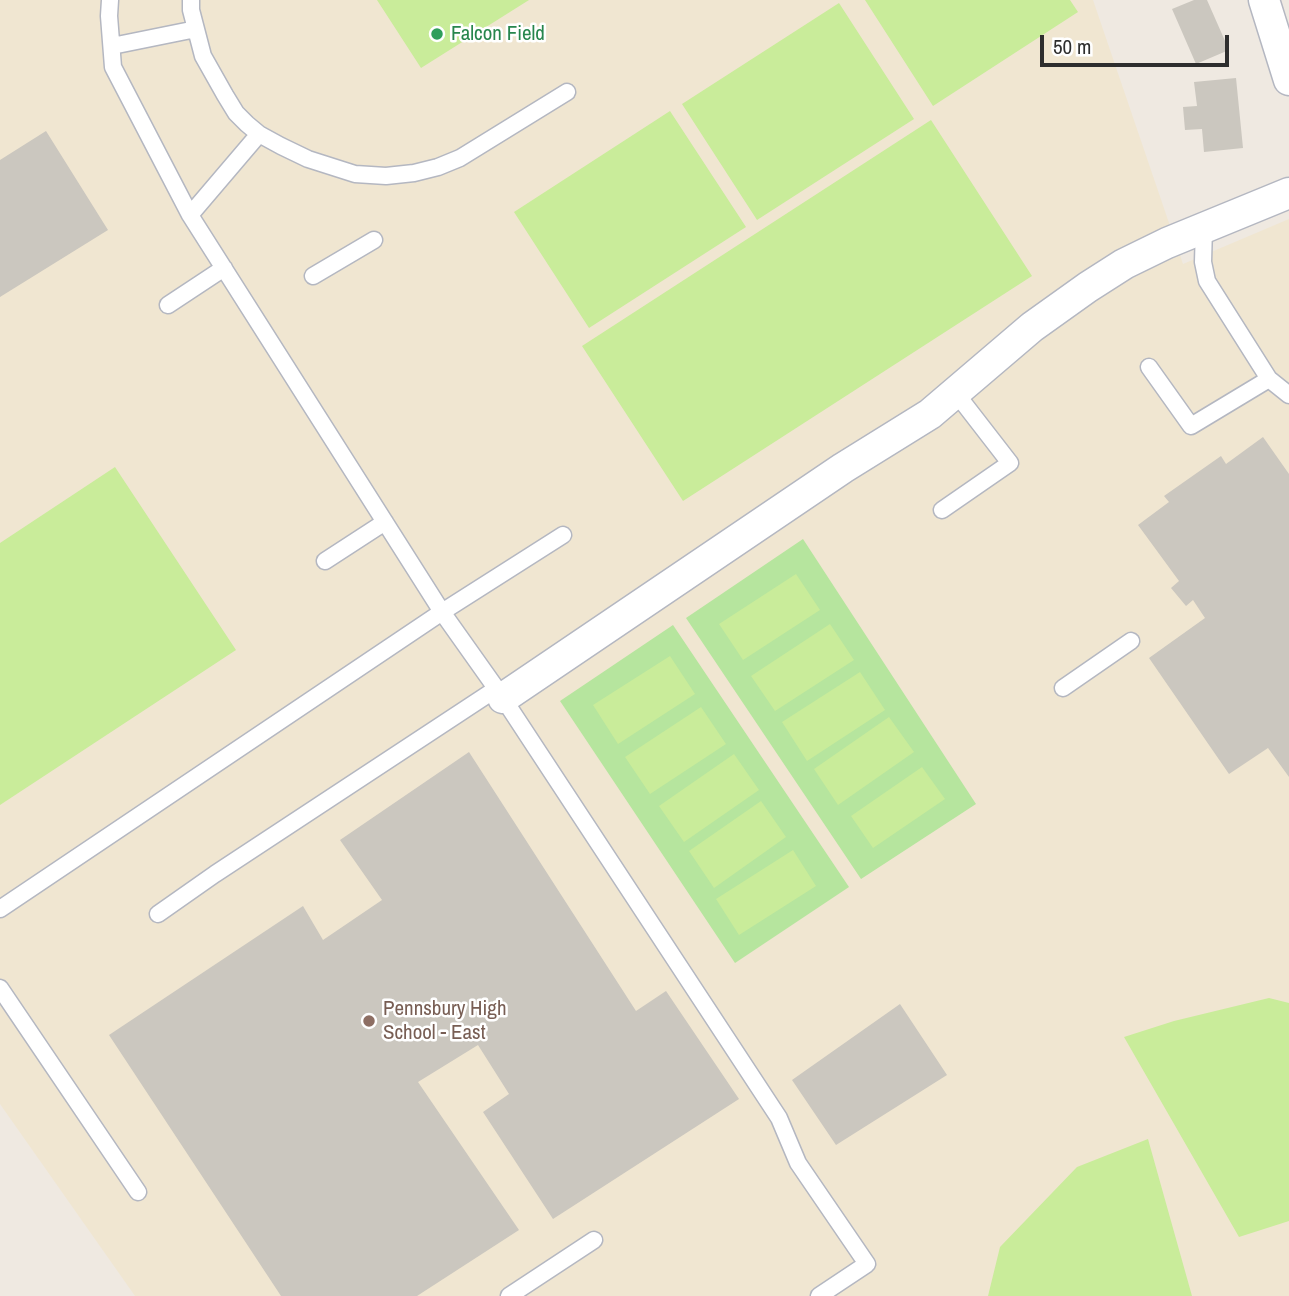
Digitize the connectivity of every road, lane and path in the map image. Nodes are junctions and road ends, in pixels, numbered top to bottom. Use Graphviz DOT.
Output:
graph roads {
  1 [pos="110,0"];
  2 [pos="191,0"];
  3 [pos="1264,0"];
  4 [pos="196,29"];
  5 [pos="112,46"];
  6 [pos="1289,80"];
  7 [pos="567,92"];
  8 [pos="259,134"];
  9 [pos="1289,193"];
  10 [pos="190,215"];
  11 [pos="1204,228"];
  12 [pos="374,240"];
  13 [pos="224,268"];
  14 [pos="313,275"];
  15 [pos="169,304"];
  16 [pos="1149,367"];
  17 [pos="1269,379"];
  18 [pos="955,392"];
  19 [pos="1289,395"];
  20 [pos="942,510"];
  21 [pos="385,522"];
  22 [pos="563,535"];
  23 [pos="325,561"];
  24 [pos="442,612"];
  25 [pos="1131,641"];
  26 [pos="1063,688"];
  27 [pos="499,694"];
  28 [pos="0,909"];
  29 [pos="158,914"];
  30 [pos="0,988"];
  31 [pos="138,1192"];
  32 [pos="594,1240"];
  33 [pos="509,1296"];
  34 [pos="819,1296"];
  1 -- 5 [label="lane"];
  2 -- 4 [label="lane"];
  3 -- 6 [label="street"];
  4 -- 5 [label="lane"];
  4 -- 8 [label="lane"];
  5 -- 10 [label="lane"];
  7 -- 8 [label="lane"];
  8 -- 10 [label="lane"];
  9 -- 11 [label="street"];
  10 -- 13 [label="lane"];
  11 -- 17 [label="lane"];
  11 -- 18 [label="street"];
  12 -- 14 [label="lane"];
  13 -- 15 [label="lane"];
  13 -- 21 [label="lane"];
  16 -- 17 [label="lane"];
  17 -- 19 [label="lane"];
  18 -- 20 [label="lane"];
  18 -- 27 [label="street"];
  21 -- 23 [label="lane"];
  21 -- 24 [label="lane"];
  22 -- 24 [label="lane"];
  24 -- 27 [label="lane"];
  24 -- 28 [label="lane"];
  25 -- 26 [label="lane"];
  27 -- 29 [label="lane"];
  27 -- 34 [label="lane"];
  30 -- 31 [label="lane"];
  32 -- 33 [label="lane"];
}
